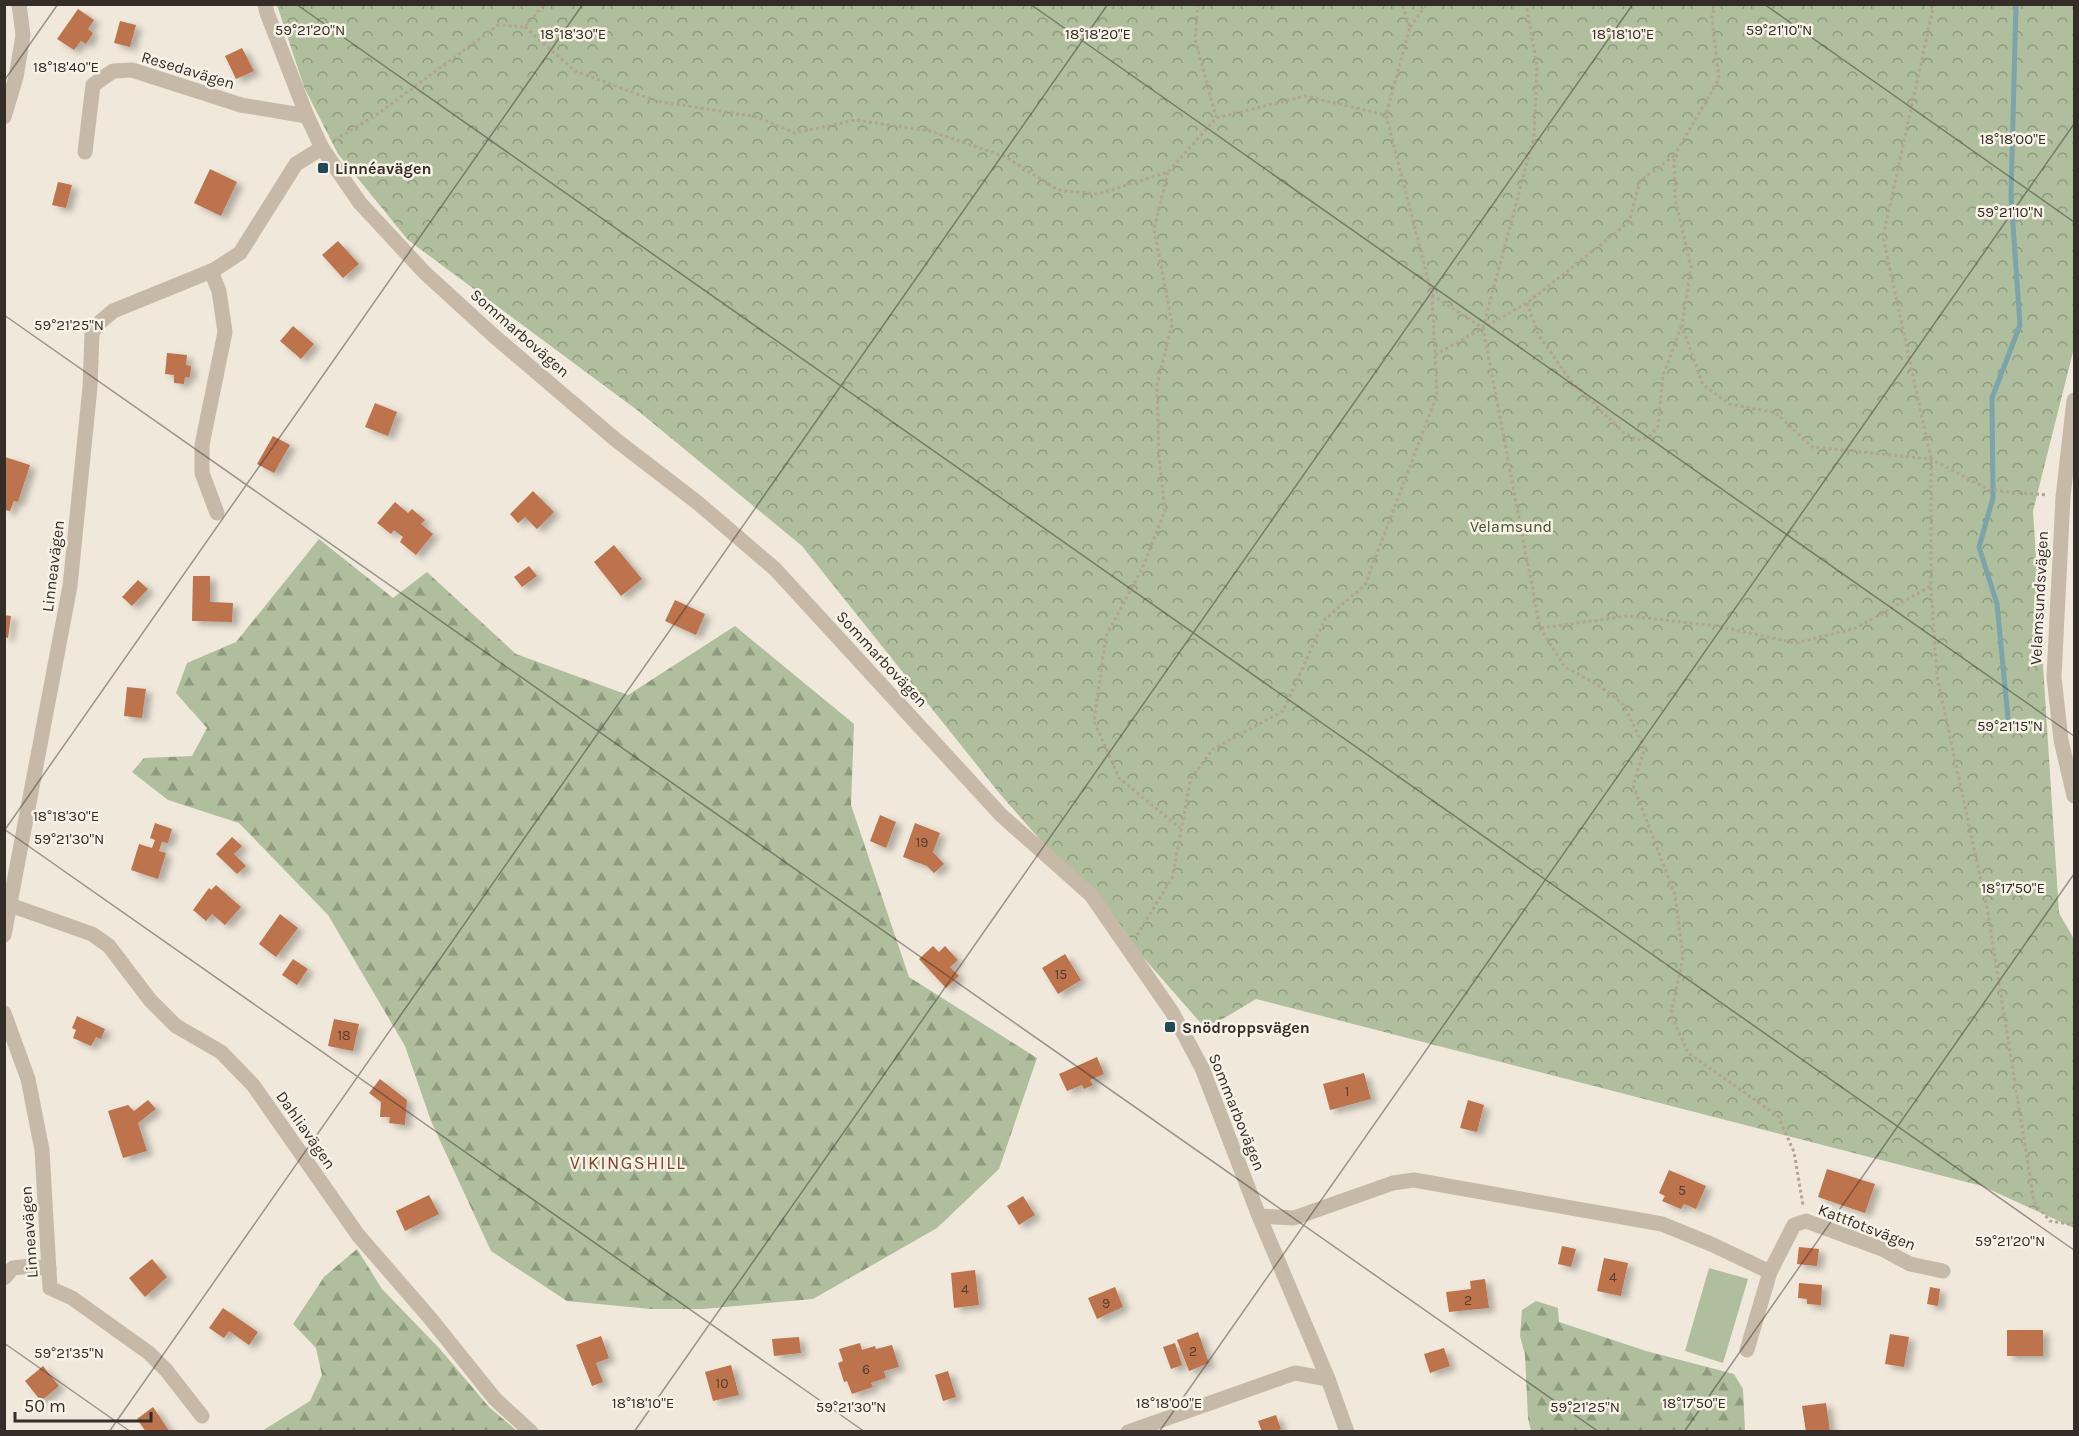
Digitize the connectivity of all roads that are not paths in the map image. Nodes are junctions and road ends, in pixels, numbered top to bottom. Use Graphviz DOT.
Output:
graph roads {
  1 [pos="19,4"];
  2 [pos="265,4"];
  3 [pos="307,116"];
  4 [pos="4,117"];
  5 [pos="322,148"];
  6 [pos="85,152"];
  7 [pos="211,271"];
  8 [pos="2074,400"];
  9 [pos="217,513"];
  10 [pos="2074,796"];
  11 [pos="10,905"];
  12 [pos="4,935"];
  13 [pos="4,1013"];
  14 [pos="1259,1216"];
  15 [pos="49,1269"];
  16 [pos="1943,1271"];
  17 [pos="1770,1272"];
  18 [pos="4,1278"];
  19 [pos="1747,1350"];
  20 [pos="1328,1379"];
  21 [pos="202,1416"];
  22 [pos="531,1431"];
  23 [pos="1128,1431"];
  24 [pos="1347,1431"];
  1 -- 4 [label="street"];
  2 -- 3 [label="street, Sommarbovägen"];
  3 -- 5 [label="street, Sommarbovägen"];
  3 -- 6 [label="street, Resedavägen"];
  5 -- 7 [label="street, Linneavägen"];
  5 -- 14 [label="street, Sommarbovägen"];
  7 -- 9 [label="street"];
  7 -- 11 [label="street, Linneavägen"];
  8 -- 10 [label="street, Velamsundsvägen"];
  11 -- 12 [label="street, Linneavägen"];
  11 -- 22 [label="street, Dahliavägen"];
  13 -- 15 [label="street, Linneavägen"];
  14 -- 17 [label="street"];
  14 -- 20 [label="street, Sommarbovägen"];
  15 -- 18 [label="street"];
  15 -- 21 [label="street, Linneavägen"];
  16 -- 17 [label="street, Kattfotsvägen"];
  17 -- 19 [label="street"];
  20 -- 23 [label="street"];
  20 -- 24 [label="street, Sommarbovägen"];
}
